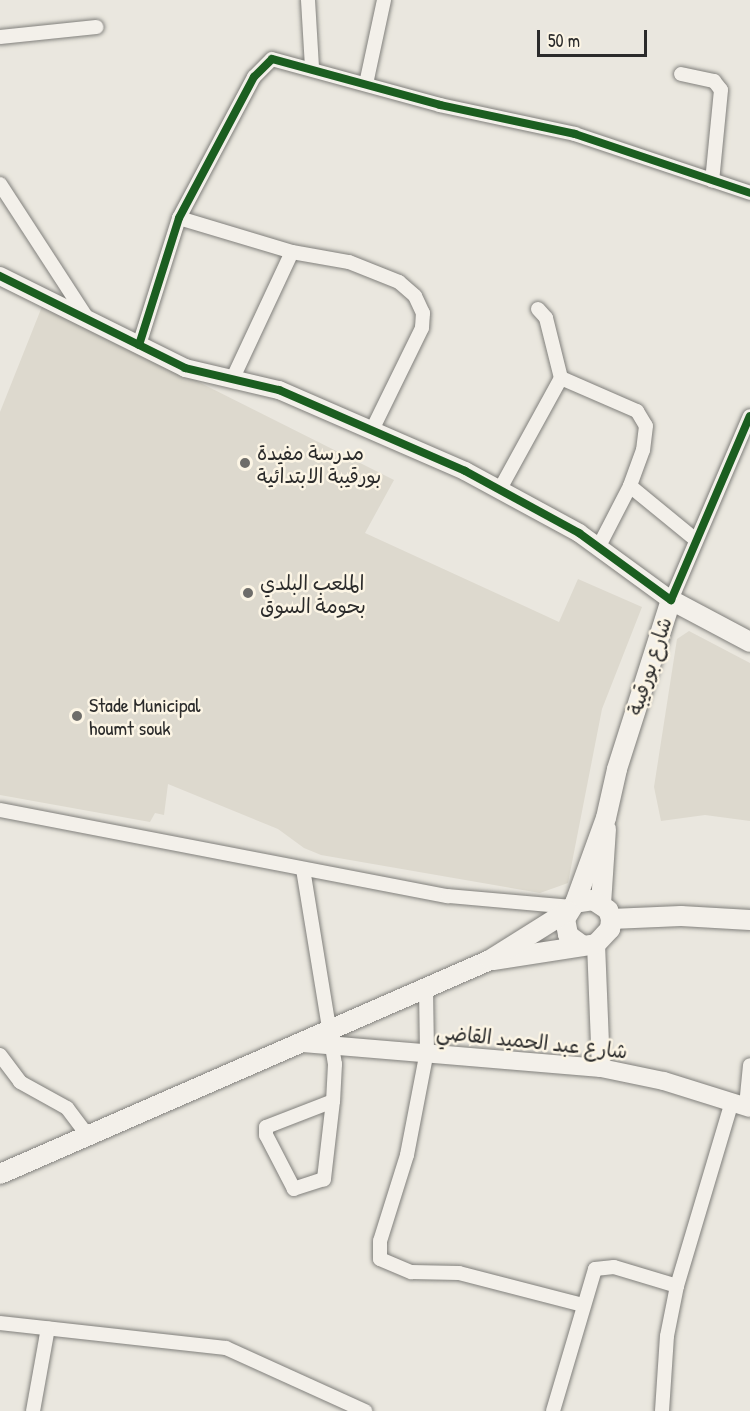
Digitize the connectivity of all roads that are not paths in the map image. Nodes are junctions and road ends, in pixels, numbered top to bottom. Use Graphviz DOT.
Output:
graph roads {
  1 [pos="308,0"];
  2 [pos="384,0"];
  3 [pos="96,27"];
  4 [pos="0,37"];
  5 [pos="312,68"];
  6 [pos="681,74"];
  7 [pos="366,84"];
  8 [pos="712,181"];
  9 [pos="0,184"];
  10 [pos="750,193"];
  11 [pos="179,218"];
  12 [pos="292,252"];
  13 [pos="0,276"];
  14 [pos="538,309"];
  15 [pos="88,320"];
  16 [pos="139,345"];
  17 [pos="561,378"];
  18 [pos="232,380"];
  19 [pos="750,416"];
  20 [pos="372,430"];
  21 [pos="630,486"];
  22 [pos="500,489"];
  23 [pos="696,540"];
  24 [pos="598,548"];
  25 [pos="671,600"];
  26 [pos="750,642"];
  27 [pos="0,810"];
  28 [pos="606,818"];
  29 [pos="303,869"];
  30 [pos="572,907"];
  31 [pos="606,911"];
  32 [pos="750,920"];
  33 [pos="589,945"];
  34 [pos="490,960"];
  35 [pos="426,989"];
  36 [pos="332,1038"];
  37 [pos="427,1051"];
  38 [pos="0,1055"];
  39 [pos="750,1065"];
  40 [pos="601,1068"];
  41 [pos="333,1101"];
  42 [pos="743,1105"];
  43 [pos="89,1137"];
  44 [pos="0,1174"];
  45 [pos="677,1286"];
  46 [pos="583,1305"];
  47 [pos="0,1323"];
  48 [pos="48,1328"];
  49 [pos="33,1411"];
  50 [pos="365,1411"];
  51 [pos="553,1411"];
  52 [pos="662,1411"];
  1 -- 5 [label="street"];
  2 -- 7 [label="street"];
  3 -- 4 [label="street"];
  5 -- 7 [label="street"];
  5 -- 11 [label="street"];
  6 -- 8 [label="street"];
  7 -- 8 [label="street"];
  8 -- 10 [label="street"];
  9 -- 15 [label="street"];
  11 -- 12 [label="street"];
  11 -- 16 [label="street"];
  12 -- 18 [label="street"];
  12 -- 20 [label="street"];
  13 -- 15 [label="street"];
  14 -- 17 [label="street"];
  15 -- 16 [label="street"];
  16 -- 18 [label="street"];
  17 -- 21 [label="street"];
  17 -- 22 [label="street"];
  18 -- 20 [label="street"];
  19 -- 23 [label="street"];
  20 -- 22 [label="street"];
  21 -- 23 [label="street"];
  21 -- 24 [label="street"];
  22 -- 24 [label="street"];
  23 -- 25 [label="street"];
  24 -- 25 [label="street"];
  25 -- 26 [label="main road, شارع بورقيبة"];
  25 -- 28 [label="main road, شارع بورقيبة"];
  27 -- 29 [label="street"];
  28 -- 30 [label="main road, شارع بورقيبة"];
  28 -- 31 [label="main road, شارع بورقيبة"];
  29 -- 30 [label="street"];
  29 -- 36 [label="street"];
  30 -- 31 [label="main road"];
  30 -- 33 [label="main road"];
  30 -- 34 [label="main road"];
  31 -- 32 [label="main road"];
  31 -- 33 [label="main road"];
  33 -- 34 [label="main road"];
  33 -- 40 [label="street"];
  34 -- 35 [label="main road"];
  35 -- 36 [label="main road"];
  35 -- 37 [label="street"];
  36 -- 37 [label="street, شارع عبد الحميد القاضي"];
  36 -- 41 [label="street"];
  36 -- 43 [label="main road"];
  37 -- 40 [label="street, شارع عبد الحميد القاضي"];
  37 -- 46 [label="street"];
  38 -- 43 [label="street"];
  39 -- 42 [label="street"];
  40 -- 42 [label="street, شارع عبد الحميد القاضي"];
  41 -- 41 [label="street"];
  42 -- 45 [label="street"];
  43 -- 44 [label="main road"];
  45 -- 46 [label="street"];
  45 -- 52 [label="street"];
  46 -- 51 [label="street"];
  47 -- 48 [label="street"];
  48 -- 49 [label="street"];
  48 -- 50 [label="street"];
}
